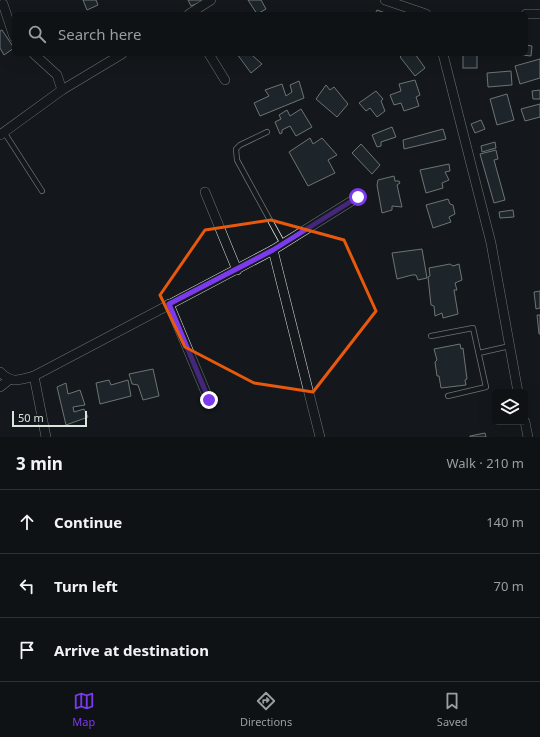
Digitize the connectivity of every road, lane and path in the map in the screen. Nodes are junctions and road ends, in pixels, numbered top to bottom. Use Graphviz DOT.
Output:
graph roads {
  1 [pos="211,0"];
  2 [pos="385,0"];
  3 [pos="3,4"];
  4 [pos="192,12"];
  5 [pos="420,12"];
  6 [pos="528,14"];
  7 [pos="540,14"];
  8 [pos="12,31"];
  9 [pos="36,56"];
  10 [pos="119,56"];
  11 [pos="210,56"];
  12 [pos="444,56"];
  13 [pos="225,80"];
  14 [pos="62,90"];
  15 [pos="267,132"];
  16 [pos="2,133"];
  17 [pos="42,190"];
  18 [pos="205,192"];
  19 [pos="358,197"];
  20 [pos="283,244"];
  21 [pos="273,250"];
  22 [pos="237,270"];
  23 [pos="169,304"];
  24 [pos="431,336"];
  25 [pos="510,346"];
  26 [pos="479,353"];
  27 [pos="0,372"];
  28 [pos="34,376"];
  29 [pos="9,380"];
  30 [pos="0,387"];
  31 [pos="517,389"];
  32 [pos="448,396"];
  33 [pos="209,400"];
  34 [pos="526,425"];
  35 [pos="46,437"];
  36 [pos="320,437"];
  37 [pos="528,437"];
  1 -- 4 [label="street"];
  2 -- 5 [label="street"];
  3 -- 8 [label="street"];
  6 -- 7 [label="street"];
  9 -- 14 [label="street"];
  10 -- 14 [label="street"];
  11 -- 13 [label="street"];
  12 -- 25 [label="street"];
  14 -- 16 [label="street"];
  15 -- 20 [label="lane"];
  16 -- 17 [label="lane"];
  18 -- 22 [label="street"];
  19 -- 20 [label="street"];
  20 -- 21 [label="street"];
  21 -- 22 [label="street"];
  21 -- 36 [label="street"];
  22 -- 23 [label="street"];
  23 -- 28 [label="street"];
  23 -- 33 [label="street"];
  24 -- 26 [label="lane"];
  25 -- 26 [label="lane"];
  25 -- 31 [label="street"];
  26 -- 32 [label="lane"];
  27 -- 29 [label="street"];
  28 -- 29 [label="street"];
  28 -- 35 [label="street"];
  29 -- 30 [label="street"];
  34 -- 37 [label="street"];
}
